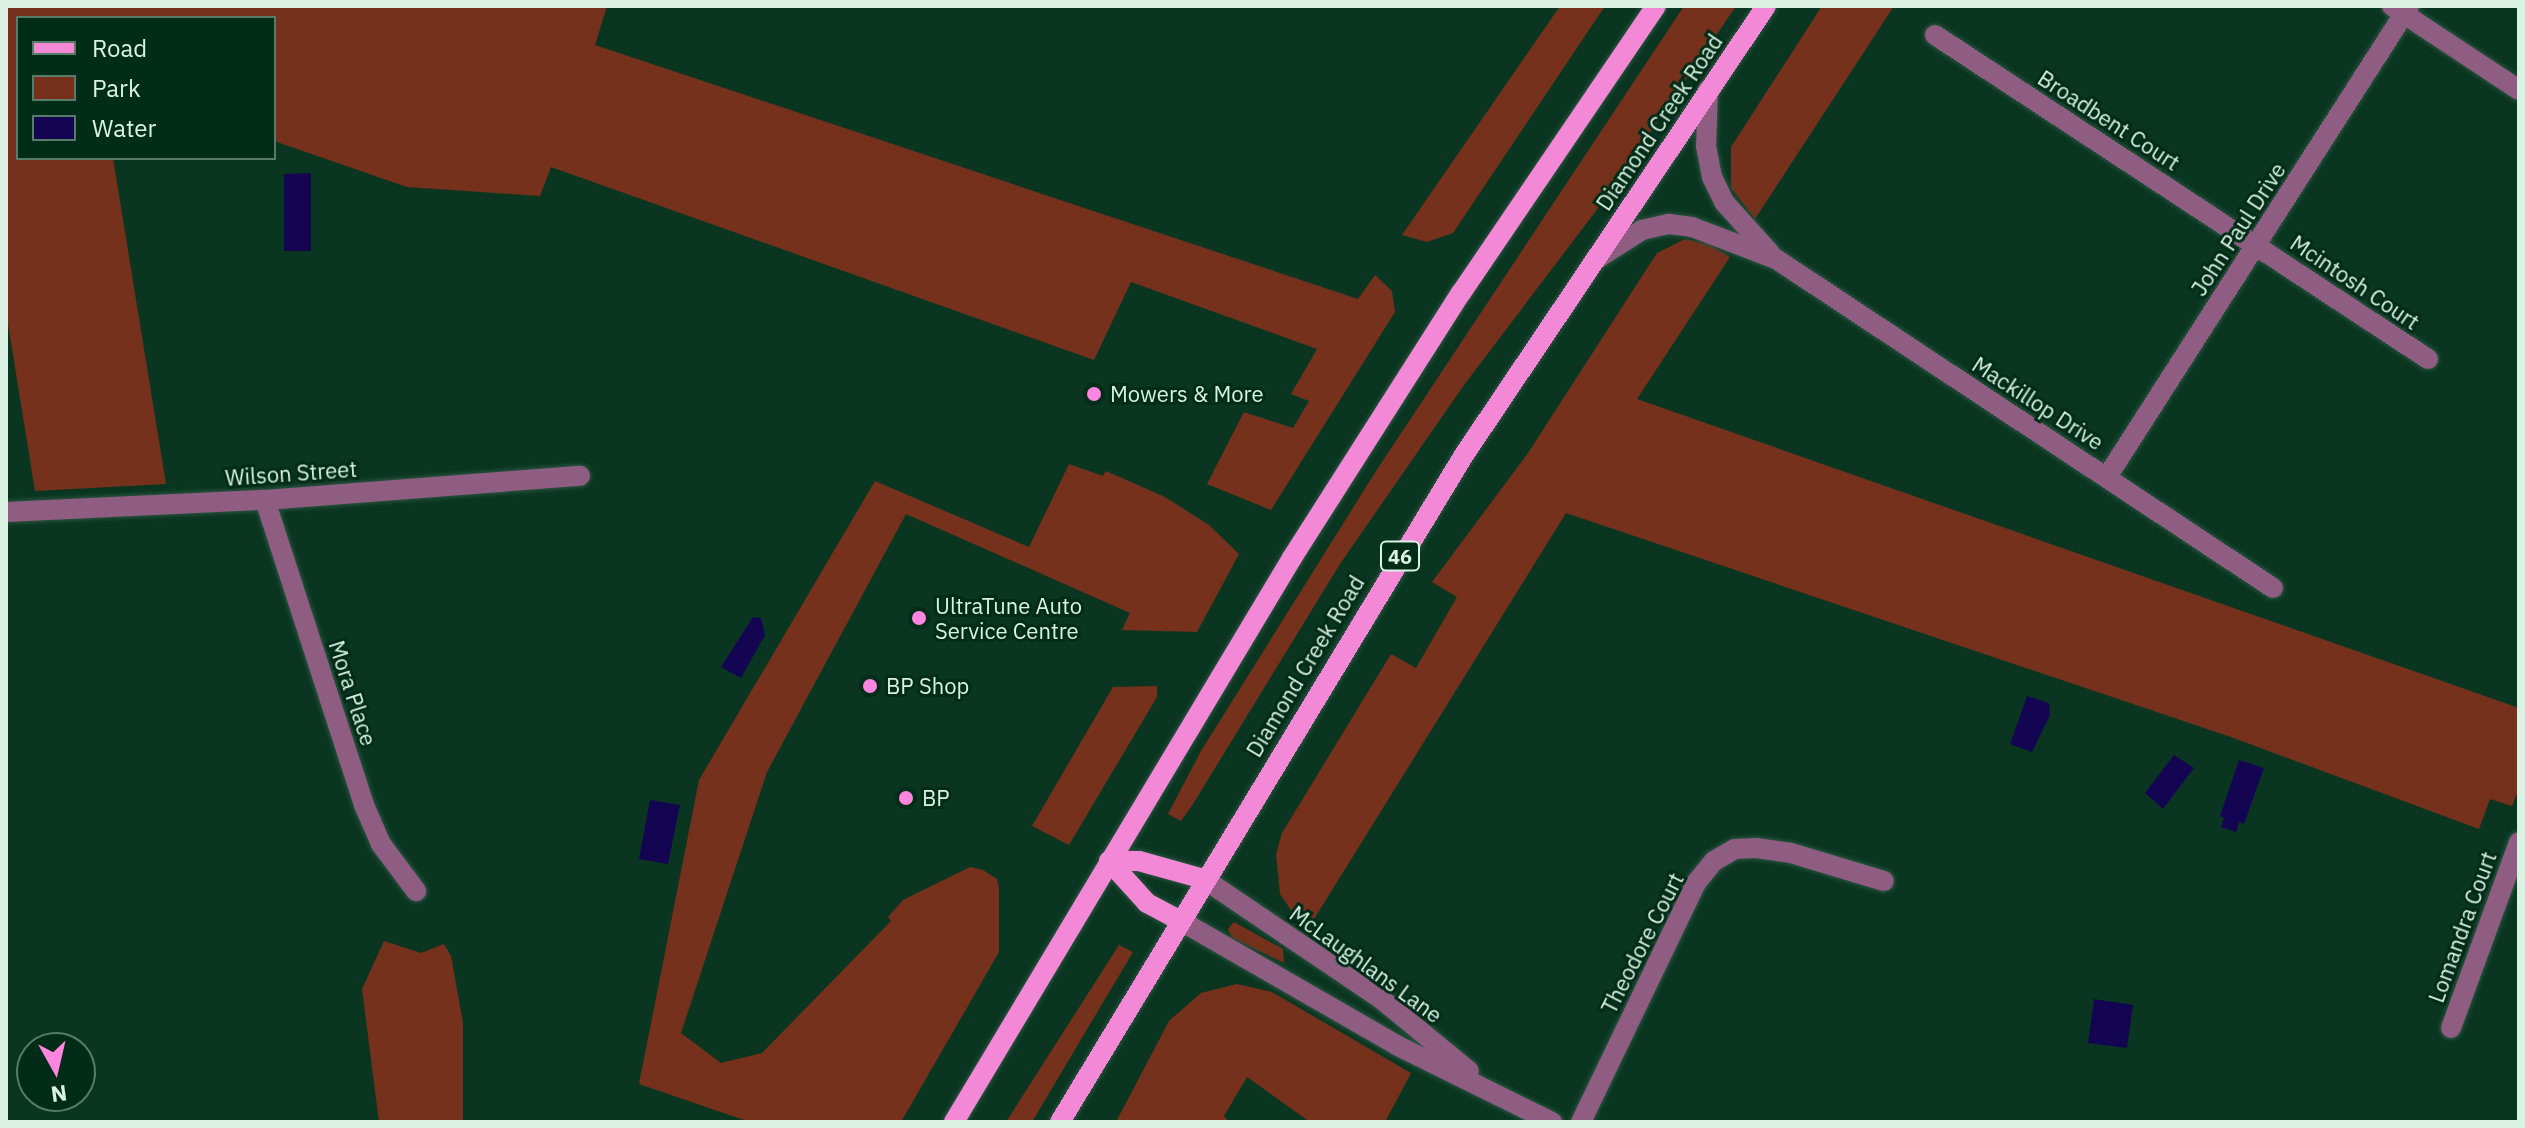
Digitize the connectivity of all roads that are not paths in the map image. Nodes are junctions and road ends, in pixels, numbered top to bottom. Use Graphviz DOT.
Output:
graph roads {
  1 [pos="1656,6"];
  2 [pos="1766,6"];
  3 [pos="2402,9"];
  4 [pos="1935,35"];
  5 [pos="1708,90"];
  6 [pos="2519,90"];
  7 [pos="2256,245"];
  8 [pos="1776,259"];
  9 [pos="1595,260"];
  10 [pos="2428,359"];
  11 [pos="580,476"];
  12 [pos="2107,477"];
  13 [pos="265,500"];
  14 [pos="6,512"];
  15 [pos="2273,588"];
  16 [pos="2519,842"];
  17 [pos="1109,861"];
  18 [pos="1204,879"];
  19 [pos="1884,881"];
  20 [pos="416,891"];
  21 [pos="1181,921"];
  22 [pos="2451,1028"];
  23 [pos="1497,1093"];
  24 [pos="954,1122"];
  25 [pos="1060,1122"];
  26 [pos="1552,1122"];
  27 [pos="1581,1122"];
  1 -- 17 [label="main road"];
  2 -- 5 [label="main road, Diamond Creek Road / 46"];
  3 -- 6 [label="street"];
  3 -- 7 [label="street, John Paul Drive"];
  4 -- 7 [label="street, Broadbent Court"];
  5 -- 8 [label="street, Mackillop Drive"];
  5 -- 9 [label="main road, Diamond Creek Road / 46"];
  7 -- 10 [label="street, Mcintosh Court"];
  7 -- 12 [label="street, John Paul Drive"];
  8 -- 9 [label="street, Mackillop Drive"];
  8 -- 12 [label="street, Mackillop Drive"];
  9 -- 18 [label="main road, Diamond Creek Road / 46"];
  11 -- 13 [label="street, Wilson Street"];
  12 -- 15 [label="street, Mackillop Drive"];
  13 -- 14 [label="street, Wilson Street"];
  13 -- 20 [label="street, Mora Place"];
  16 -- 22 [label="street, Lomandra Court"];
  17 -- 18 [label="main road"];
  17 -- 21 [label="main road"];
  17 -- 24 [label="main road"];
  18 -- 21 [label="main road, Diamond Creek Road / 46"];
  18 -- 23 [label="street, McLaughlans Lane"];
  19 -- 27 [label="street, Theodore Court"];
  21 -- 23 [label="street, McLaughlans Lane"];
  21 -- 25 [label="main road, Diamond Creek Road / 46"];
  23 -- 26 [label="street, McLaughlans Lane"];
}
